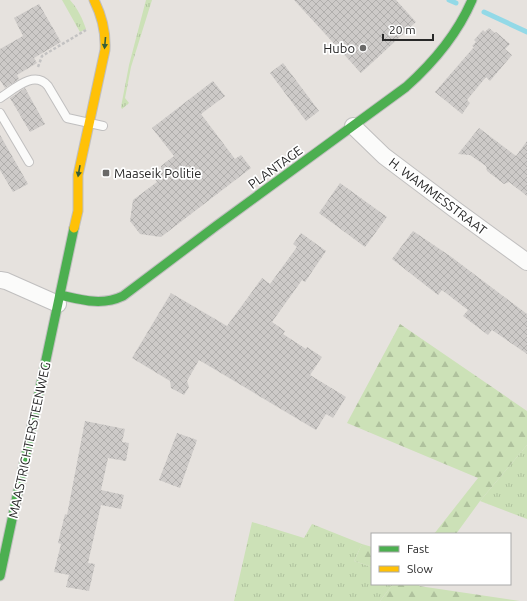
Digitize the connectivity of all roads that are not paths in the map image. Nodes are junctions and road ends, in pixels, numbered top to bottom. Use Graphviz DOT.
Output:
graph roads {
  1 [pos="472,0"];
  2 [pos="98,3"];
  3 [pos="0,98"];
  4 [pos="0,114"];
  5 [pos="89,123"];
  6 [pos="103,126"];
  7 [pos="353,126"];
  8 [pos="29,162"];
  9 [pos="87,190"];
  10 [pos="78,211"];
  11 [pos="527,262"];
  12 [pos="0,280"];
  13 [pos="59,300"];
  14 [pos="0,576"];
  1 -- 7 [label="main road, PLANTAGE"];
  2 -- 5 [label="main road, MAASTRICHTERSTEENWEG, one-way"];
  3 -- 5 [label="lane"];
  4 -- 8 [label="lane"];
  5 -- 6 [label="lane"];
  5 -- 10 [label="main road, MAASTRICHTERSTEENWEG, one-way"];
  7 -- 11 [label="street, H. WAMMESSTRAAT"];
  7 -- 13 [label="main road, PLANTAGE"];
  9 -- 10 [label="main road, MAASTRICHTERSTEENWEG"];
  10 -- 13 [label="main road, MAASTRICHTERSTEENWEG"];
  12 -- 13 [label="street"];
  13 -- 14 [label="main road, MAASTRICHTERSTEENWEG"];
}
